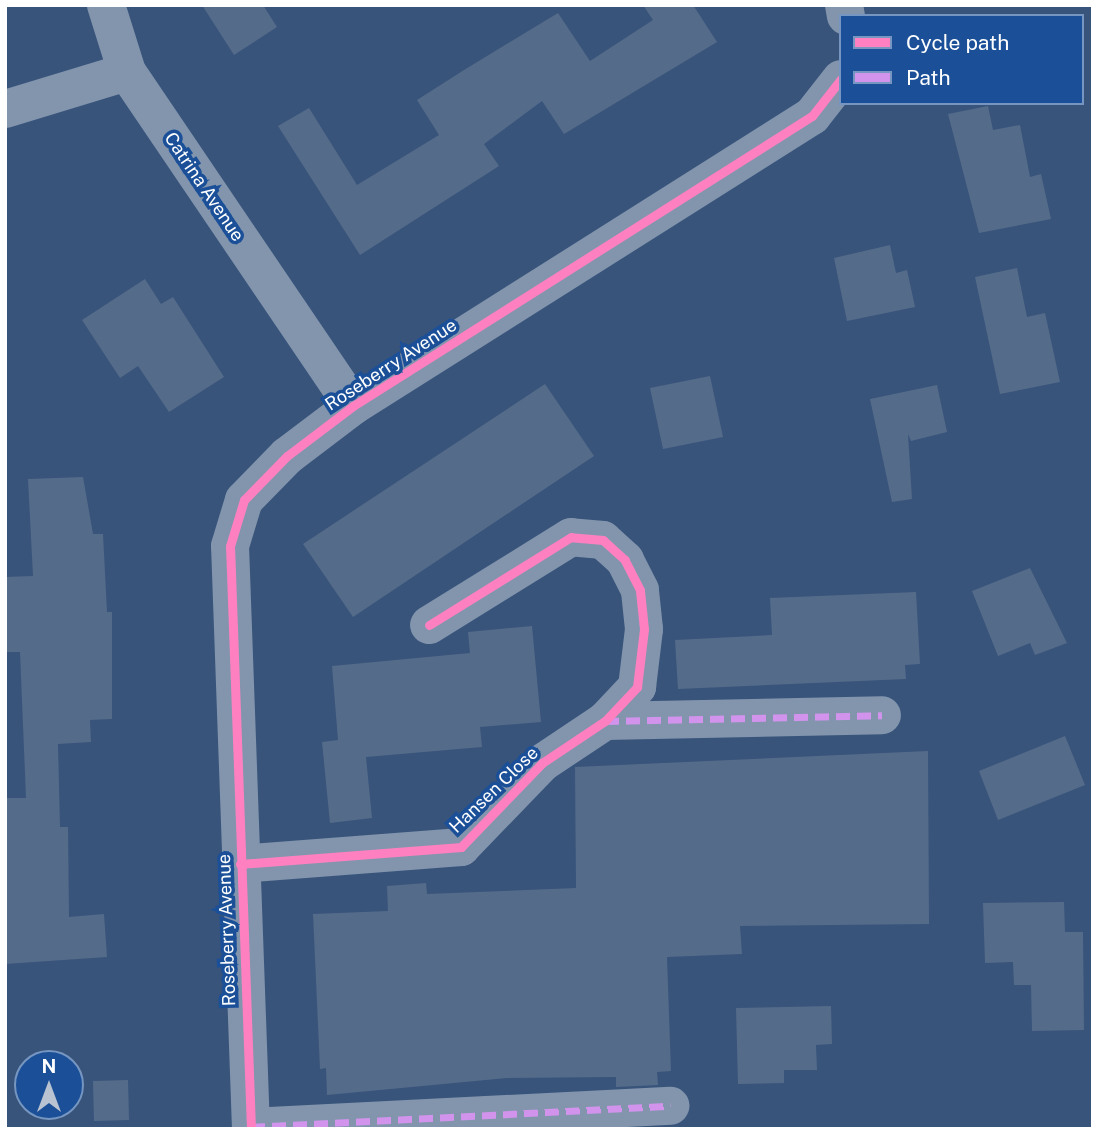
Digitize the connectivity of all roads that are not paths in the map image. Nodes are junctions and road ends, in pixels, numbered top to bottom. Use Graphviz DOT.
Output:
graph roads {
  1 [pos="106,5"];
  2 [pos="127,72"];
  3 [pos="839,82"];
  4 [pos="5,109"];
  5 [pos="353,406"];
  6 [pos="429,625"];
  7 [pos="882,715"];
  8 [pos="604,721"];
  9 [pos="240,864"];
  10 [pos="670,1107"];
  11 [pos="251,1128"];
  1 -- 2 [label="street, Catrina Avenue"];
  2 -- 4 [label="street"];
  2 -- 5 [label="street, Catrina Avenue"];
  3 -- 5 [label="street, Roseberry Avenue"];
  5 -- 9 [label="street, Roseberry Avenue"];
  6 -- 8 [label="street, Hansen Close"];
  7 -- 8 [label="street"];
  8 -- 9 [label="street, Hansen Close"];
  9 -- 11 [label="street, Roseberry Avenue"];
  10 -- 11 [label="street"];
}
